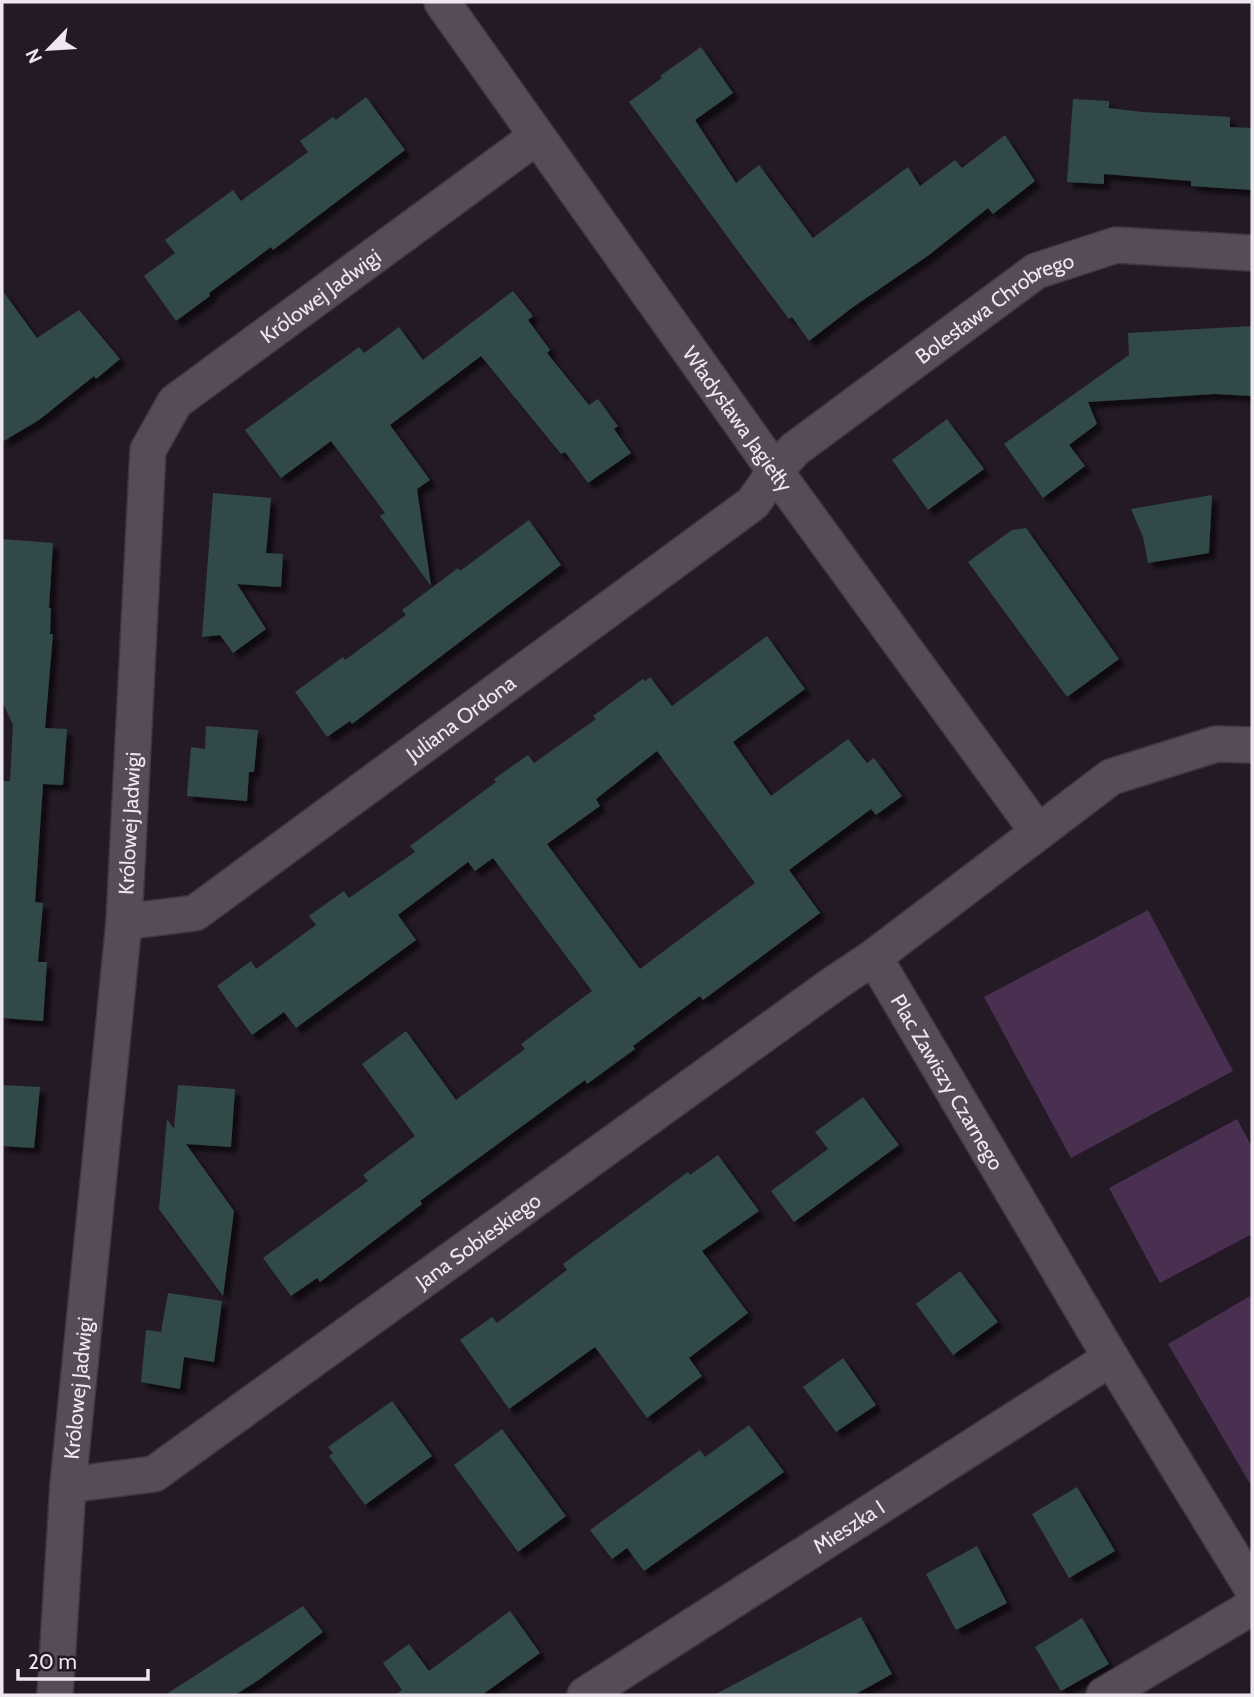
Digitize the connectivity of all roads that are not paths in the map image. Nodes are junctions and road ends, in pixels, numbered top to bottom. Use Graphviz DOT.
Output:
graph roads {
  1 [pos="442,2"];
  2 [pos="536,136"];
  3 [pos="1252,253"];
  4 [pos="775,471"];
  5 [pos="1252,745"];
  6 [pos="1038,832"];
  7 [pos="124,922"];
  8 [pos="874,957"];
  9 [pos="1111,1358"];
  10 [pos="68,1485"];
  11 [pos="1252,1588"];
  12 [pos="1252,1606"];
  13 [pos="55,1695"];
  14 [pos="585,1695"];
  15 [pos="1104,1695"];
  1 -- 2 [label="street, Władysława Jagiełły"];
  2 -- 4 [label="street, Władysława Jagiełły"];
  2 -- 7 [label="street, Królowej Jadwigi"];
  3 -- 4 [label="street, Bolesława Chrobrego"];
  4 -- 6 [label="street, Władysława Jagiełły"];
  4 -- 7 [label="street, Juliana Ordona"];
  5 -- 6 [label="street"];
  6 -- 8 [label="street"];
  7 -- 10 [label="street, Królowej Jadwigi"];
  8 -- 9 [label="street, Plac Zawiszy Czarnego"];
  8 -- 10 [label="street, Jana Sobieskiego"];
  9 -- 11 [label="street, Plac Zawiszy Czarnego"];
  9 -- 14 [label="street, Mieszka I"];
  10 -- 13 [label="street, Królowej Jadwigi"];
  12 -- 15 [label="street"];
}
